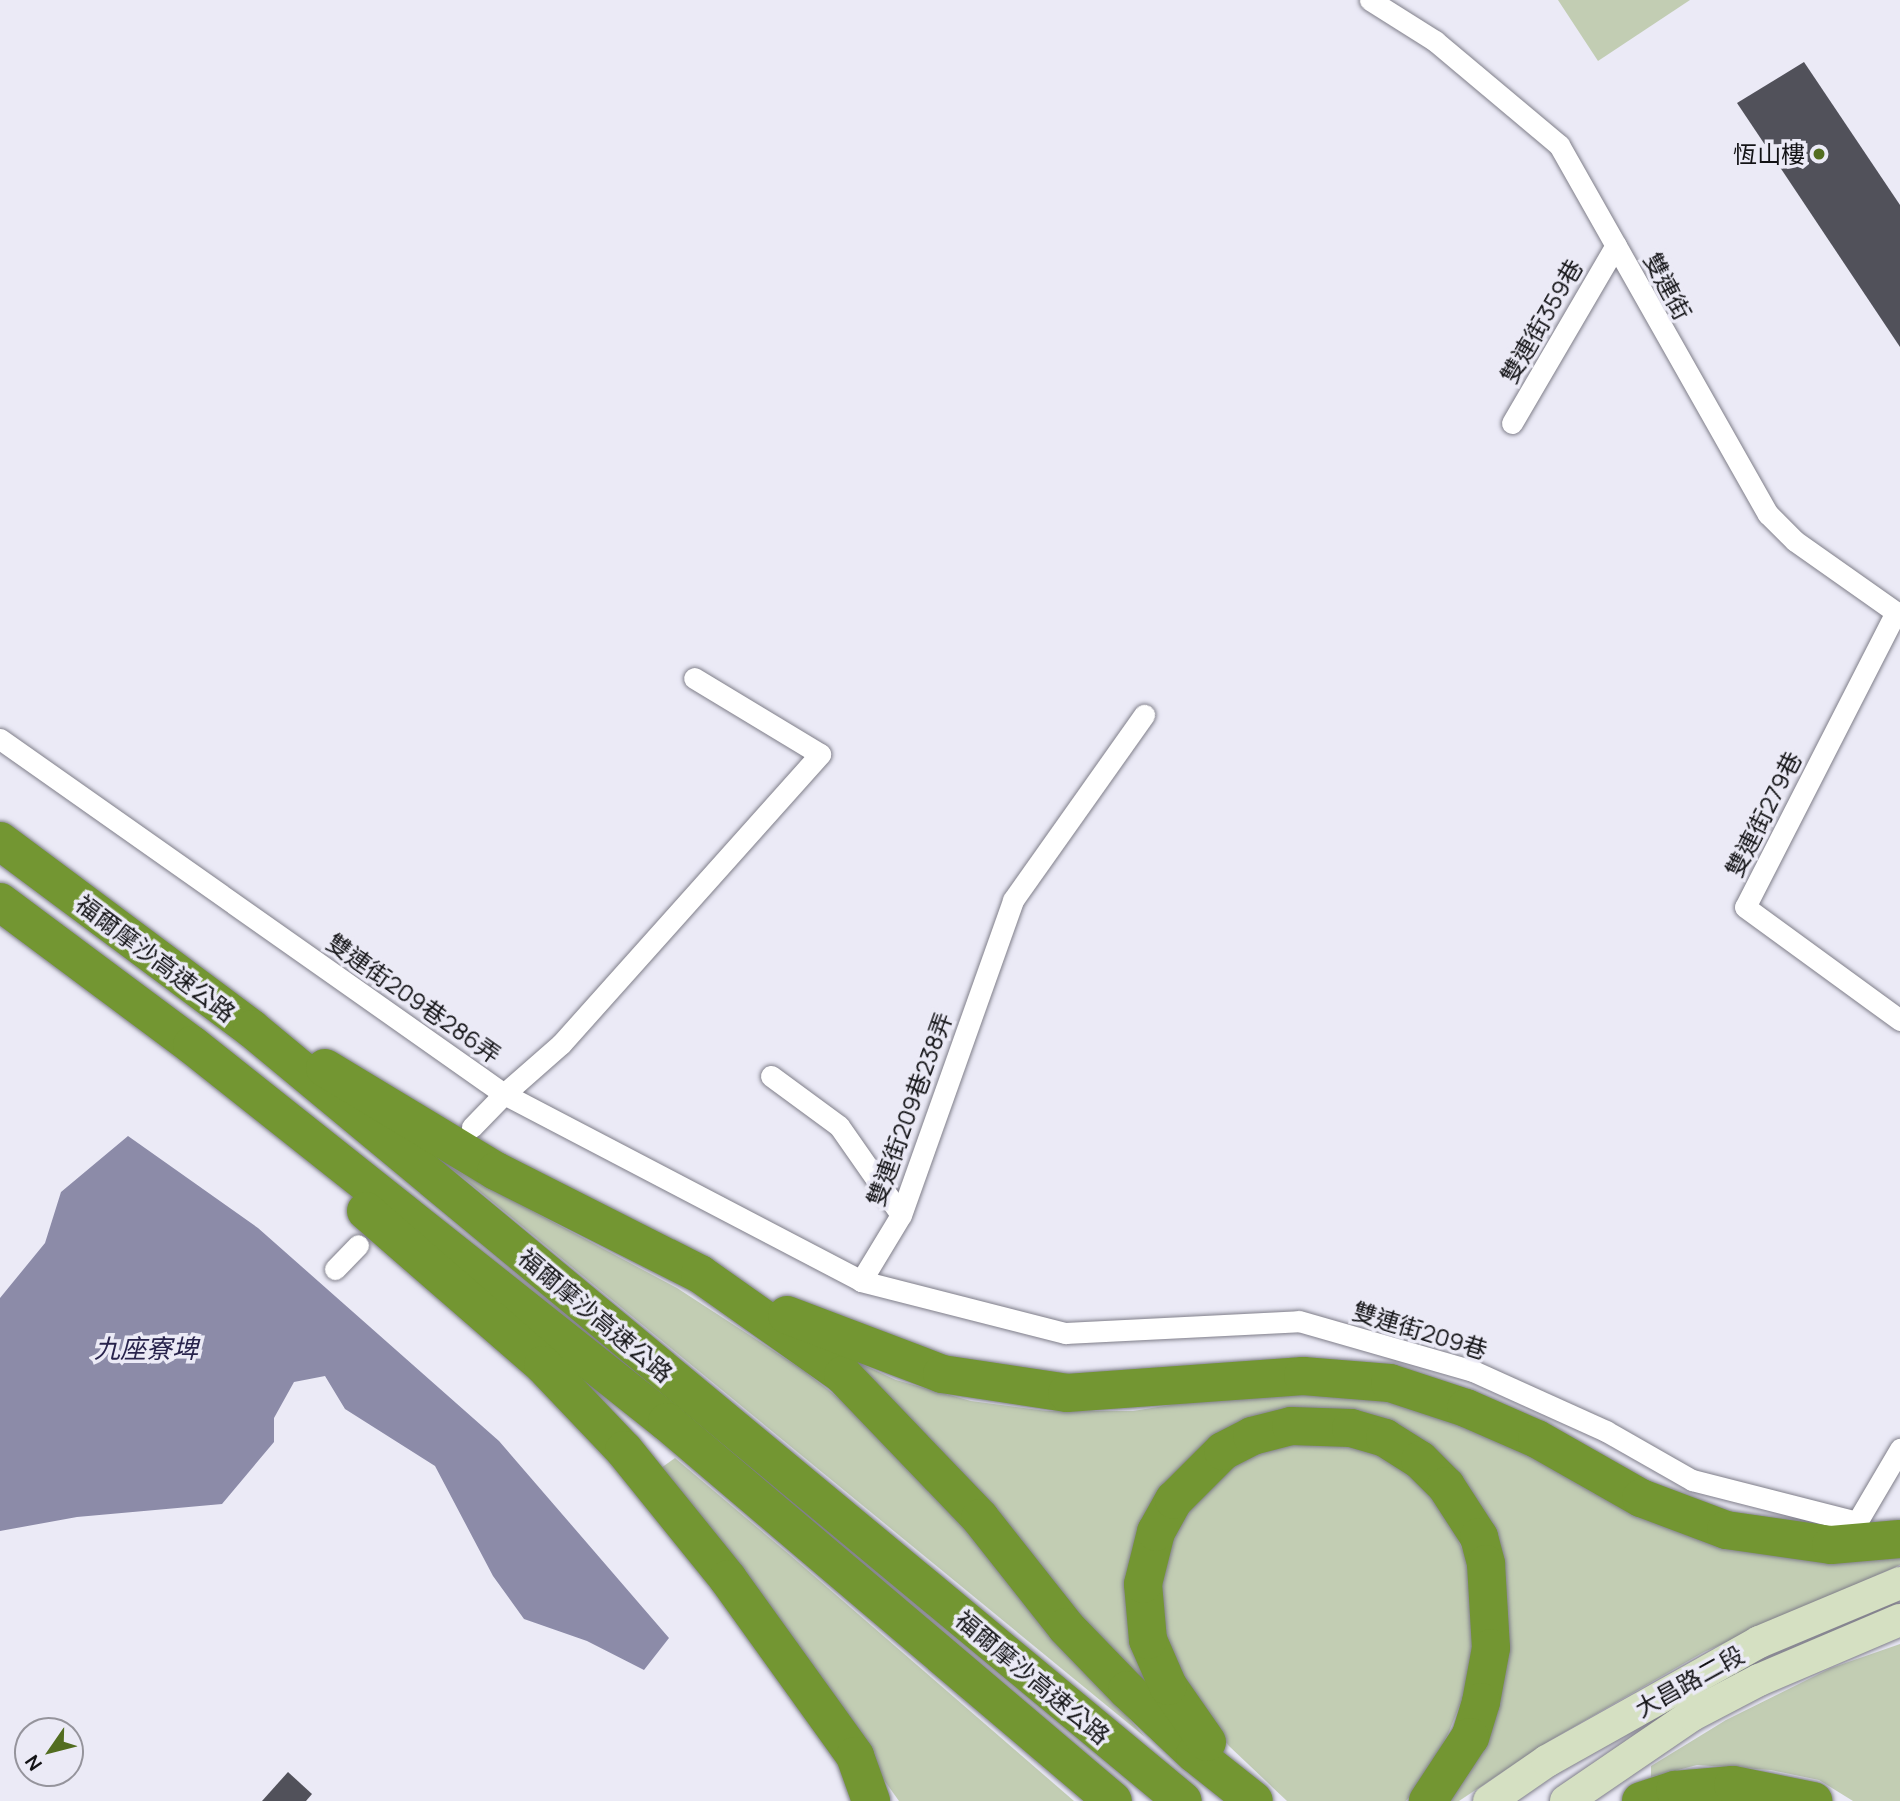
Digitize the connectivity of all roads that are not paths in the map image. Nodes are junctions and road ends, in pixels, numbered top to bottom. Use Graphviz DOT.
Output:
graph roads {
  1 [pos="1370,0"];
  2 [pos="1616,246"];
  3 [pos="1512,423"];
  4 [pos="1898,613"];
  5 [pos="694,678"];
  6 [pos="1144,715"];
  7 [pos="0,739"];
  8 [pos="0,841"];
  9 [pos="0,902"];
  10 [pos="1900,1020"];
  11 [pos="252,1029"];
  12 [pos="192,1045"];
  13 [pos="771,1076"];
  14 [pos="504,1094"];
  15 [pos="472,1127"];
  16 [pos="901,1215"];
  17 [pos="358,1245"];
  18 [pos="335,1269"];
  19 [pos="700,1274"];
  20 [pos="861,1281"];
  21 [pos="1900,1449"];
  22 [pos="1900,1539"];
  23 [pos="1900,1583"];
  24 [pos="1900,1620"];
  25 [pos="855,1756"];
  26 [pos="1251,1799"];
  27 [pos="871,1801"];
  28 [pos="885,1801"];
  29 [pos="1113,1801"];
  30 [pos="1183,1801"];
  31 [pos="1428,1801"];
  32 [pos="1489,1801"];
  33 [pos="1566,1801"];
  34 [pos="1641,1801"];
  35 [pos="1813,1801"];
  1 -- 2 [label="street, 雙連街"];
  2 -- 3 [label="street, 雙連街359巷"];
  2 -- 4 [label="street, 雙連街"];
  4 -- 10 [label="street, 雙連街279巷"];
  5 -- 14 [label="street, 雙連街209巷286弄"];
  6 -- 16 [label="street, 雙連街209巷238弄"];
  7 -- 14 [label="street, 雙連街209巷286弄"];
  8 -- 11 [label="highway, 福爾摩沙高速公路"];
  9 -- 12 [label="highway, 福爾摩沙高速公路"];
  11 -- 19 [label="highway"];
  11 -- 30 [label="highway, 福爾摩沙高速公路"];
  12 -- 25 [label="highway"];
  12 -- 29 [label="highway, 福爾摩沙高速公路"];
  13 -- 16 [label="street"];
  14 -- 15 [label="street"];
  14 -- 20 [label="street"];
  16 -- 20 [label="street, 雙連街209巷238弄"];
  17 -- 18 [label="street"];
  19 -- 22 [label="highway"];
  19 -- 26 [label="highway"];
  20 -- 21 [label="street, 雙連街209巷"];
  23 -- 32 [label="main road, 大昌路二段"];
  24 -- 33 [label="main road, 大昌路二段"];
  25 -- 27 [label="highway"];
  25 -- 28 [label="highway"];
  26 -- 31 [label="highway"];
  34 -- 35 [label="highway"];
}
